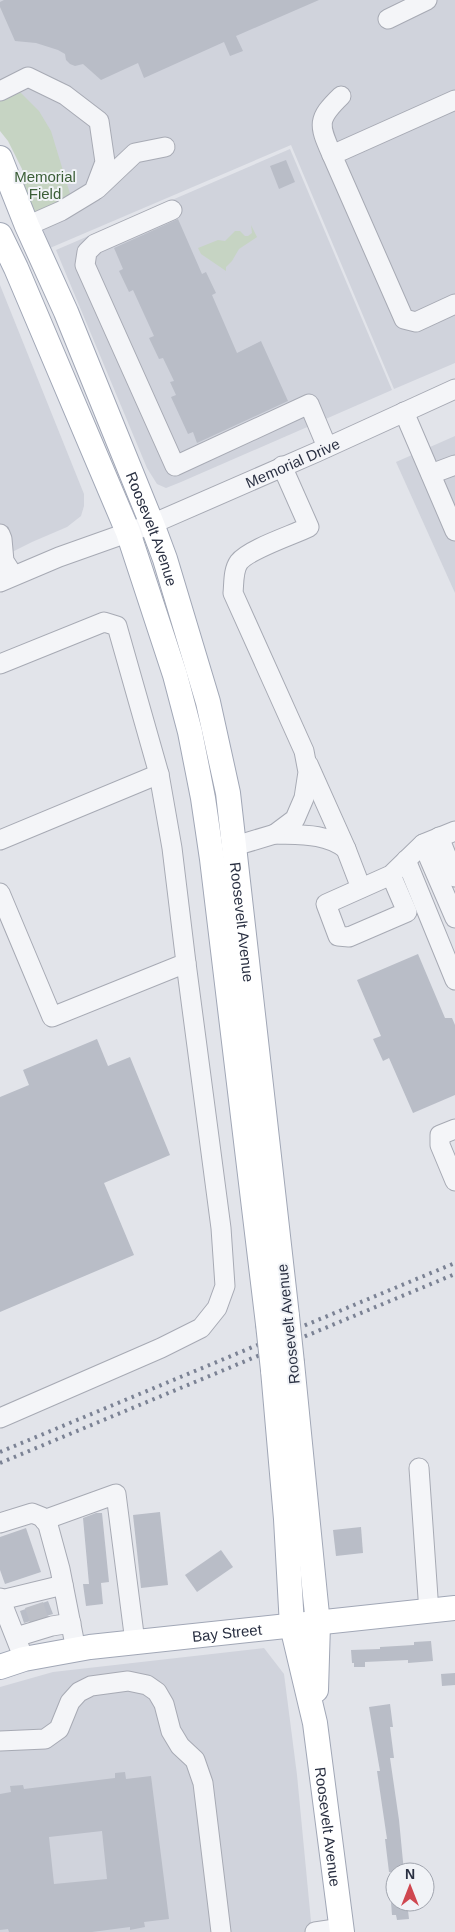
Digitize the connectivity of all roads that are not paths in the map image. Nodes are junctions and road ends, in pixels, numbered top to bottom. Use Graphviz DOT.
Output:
graph roads {
  1 [pos="427,0"];
  2 [pos="388,19"];
  3 [pos="0,92"];
  4 [pos="340,96"];
  5 [pos="455,100"];
  6 [pos="165,147"];
  7 [pos="332,155"];
  8 [pos="0,158"];
  9 [pos="94,191"];
  10 [pos="172,210"];
  11 [pos="27,226"];
  12 [pos="0,236"];
  13 [pos="455,304"];
  14 [pos="455,388"];
  15 [pos="404,412"];
  16 [pos="327,447"];
  17 [pos="455,465"];
  18 [pos="282,466"];
  19 [pos="431,474"];
  20 [pos="152,524"];
  21 [pos="455,531"];
  22 [pos="128,532"];
  23 [pos="0,534"];
  24 [pos="6,579"];
  25 [pos="0,664"];
  26 [pos="305,756"];
  27 [pos="159,774"];
  28 [pos="275,834"];
  29 [pos="439,837"];
  30 [pos="1,838"];
  31 [pos="235,846"];
  32 [pos="346,849"];
  33 [pos="406,860"];
  34 [pos="391,875"];
  35 [pos="455,877"];
  36 [pos="361,888"];
  37 [pos="0,893"];
  38 [pos="455,918"];
  39 [pos="186,964"];
  40 [pos="455,980"];
  41 [pos="455,1129"];
  42 [pos="450,1158"];
  43 [pos="455,1181"];
  44 [pos="278,1320"];
  45 [pos="282,1366"];
  46 [pos="0,1418"];
  47 [pos="419,1468"];
  48 [pos="44,1520"];
  49 [pos="0,1523"];
  50 [pos="63,1585"];
  51 [pos="0,1599"];
  52 [pos="455,1608"];
  53 [pos="429,1612"];
  54 [pos="71,1623"];
  55 [pos="318,1624"];
  56 [pos="292,1626"];
  57 [pos="135,1642"];
  58 [pos="20,1648"];
  59 [pos="76,1650"];
  60 [pos="0,1667"];
  61 [pos="315,1723"];
  62 [pos="0,1741"];
  63 [pos="342,1930"];
  64 [pos="221,1932"];
  65 [pos="315,1932"];
  1 -- 2 [label="street"];
  3 -- 9 [label="street"];
  4 -- 7 [label="street"];
  5 -- 7 [label="street"];
  6 -- 9 [label="street"];
  7 -- 13 [label="street"];
  8 -- 11 [label="main road, Roosevelt Avenue"];
  9 -- 11 [label="street"];
  10 -- 16 [label="street"];
  11 -- 12 [label="main road"];
  11 -- 20 [label="main road, Roosevelt Avenue"];
  12 -- 22 [label="main road, Roosevelt Avenue"];
  14 -- 15 [label="street, Memorial Drive"];
  15 -- 16 [label="street, Memorial Drive"];
  15 -- 19 [label="street"];
  16 -- 18 [label="street, Memorial Drive"];
  17 -- 19 [label="street"];
  18 -- 20 [label="street, Memorial Drive"];
  18 -- 26 [label="street"];
  19 -- 21 [label="street"];
  20 -- 22 [label="street, Memorial Drive"];
  20 -- 31 [label="main road, Roosevelt Avenue"];
  22 -- 24 [label="street, Memorial Drive"];
  22 -- 44 [label="main road, Roosevelt Avenue"];
  23 -- 24 [label="street"];
  25 -- 27 [label="street"];
  26 -- 28 [label="street"];
  26 -- 32 [label="street"];
  27 -- 30 [label="street"];
  27 -- 39 [label="street"];
  28 -- 31 [label="street"];
  28 -- 32 [label="street"];
  29 -- 33 [label="street"];
  29 -- 35 [label="street"];
  29 -- 38 [label="street"];
  31 -- 44 [label="main road, Roosevelt Avenue"];
  32 -- 36 [label="street"];
  33 -- 34 [label="street"];
  33 -- 40 [label="street"];
  34 -- 36 [label="street"];
  34 -- 36 [label="street"];
  37 -- 39 [label="street"];
  39 -- 46 [label="street"];
  41 -- 42 [label="street"];
  42 -- 43 [label="street"];
  44 -- 45 [label="main road, Roosevelt Avenue, bridge"];
  45 -- 55 [label="main road, Roosevelt Avenue"];
  45 -- 56 [label="main road, Roosevelt Avenue"];
  47 -- 53 [label="street"];
  48 -- 49 [label="street"];
  48 -- 50 [label="street"];
  48 -- 57 [label="street"];
  50 -- 51 [label="street"];
  50 -- 54 [label="street"];
  51 -- 58 [label="street"];
  52 -- 53 [label="main road, Bay Street"];
  53 -- 55 [label="main road, Bay Street"];
  54 -- 58 [label="street"];
  54 -- 59 [label="street"];
  55 -- 56 [label="main road, Bay Street"];
  55 -- 61 [label="main road, Roosevelt Avenue"];
  56 -- 57 [label="main road, Bay Street"];
  56 -- 61 [label="main road, Roosevelt Avenue"];
  57 -- 59 [label="main road, Bay Street"];
  58 -- 59 [label="main road, Bay Street"];
  58 -- 60 [label="main road, Bay Street"];
  61 -- 63 [label="main road, Roosevelt Avenue"];
  62 -- 64 [label="street"];
  63 -- 65 [label="street"];
}
